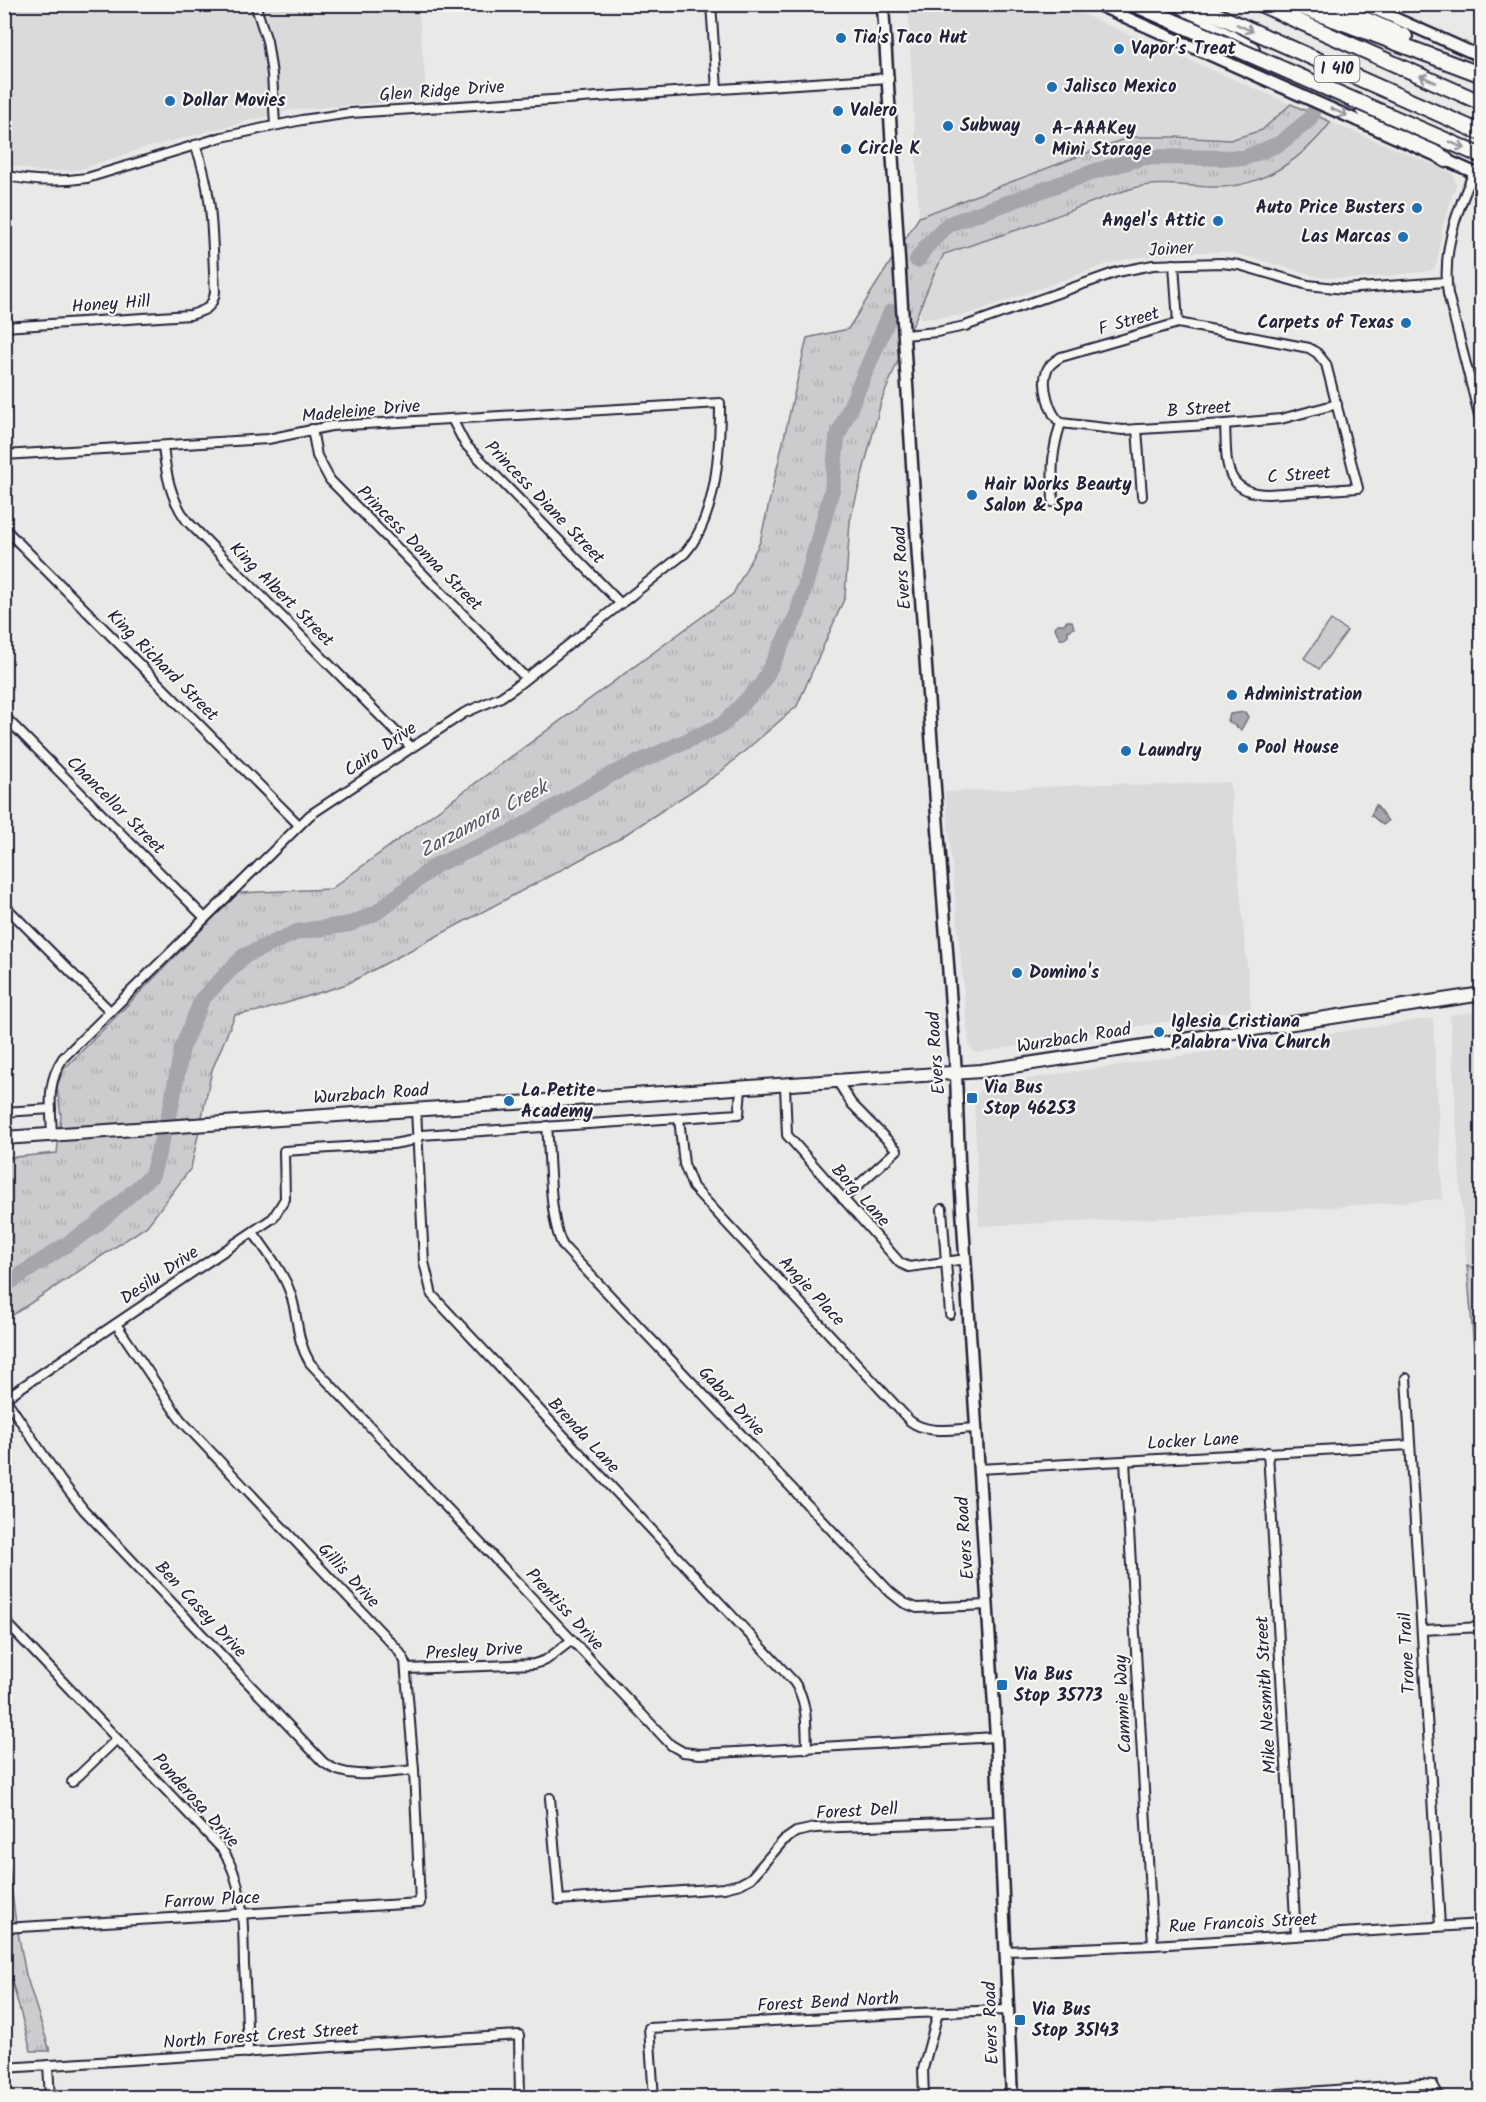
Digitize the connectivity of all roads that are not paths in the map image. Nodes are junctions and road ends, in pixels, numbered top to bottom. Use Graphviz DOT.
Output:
graph roads {
  1 [pos="255,4"];
  2 [pos="711,4"];
  3 [pos="1096,4"];
  4 [pos="1134,4"];
  5 [pos="1180,4"];
  6 [pos="1192,4"];
  7 [pos="1260,4"];
  8 [pos="1293,4"];
  9 [pos="1330,4"];
  10 [pos="1363,4"];
  11 [pos="883,5"];
  12 [pos="1482,57"];
  13 [pos="1482,72"];
  14 [pos="889,78"];
  15 [pos="717,88"];
  16 [pos="1482,102"];
  17 [pos="274,125"];
  18 [pos="1482,133"];
  19 [pos="195,145"];
  20 [pos="1482,156"];
  21 [pos="1446,160"];
  22 [pos="1478,174"];
  23 [pos="4,175"];
  24 [pos="1174,264"];
  25 [pos="1446,282"];
  26 [pos="1178,323"];
  27 [pos="4,327"];
  28 [pos="904,335"];
  29 [pos="720,403"];
  30 [pos="1337,404"];
  31 [pos="452,419"];
  32 [pos="1061,423"];
  33 [pos="1225,424"];
  34 [pos="1482,427"];
  35 [pos="312,429"];
  36 [pos="1137,429"];
  37 [pos="163,446"];
  38 [pos="4,455"];
  39 [pos="1358,488"];
  40 [pos="1142,496"];
  41 [pos="1053,502"];
  42 [pos="4,528"];
  43 [pos="621,604"];
  44 [pos="526,678"];
  45 [pos="4,716"];
  46 [pos="411,747"];
  47 [pos="299,825"];
  48 [pos="4,905"];
  49 [pos="205,918"];
  50 [pos="1482,994"];
  51 [pos="110,1011"];
  52 [pos="956,1073"];
  53 [pos="838,1082"];
  54 [pos="785,1086"];
  55 [pos="741,1089"];
  56 [pos="51,1109"];
  57 [pos="416,1110"];
  58 [pos="4,1112"];
  59 [pos="679,1118"];
  60 [pos="548,1126"];
  61 [pos="52,1135"];
  62 [pos="417,1136"];
  63 [pos="4,1138"];
  64 [pos="843,1199"];
  65 [pos="942,1209"];
  66 [pos="253,1232"];
  67 [pos="966,1260"];
  68 [pos="946,1261"];
  69 [pos="950,1314"];
  70 [pos="116,1324"];
  71 [pos="1406,1378"];
  72 [pos="5,1398"];
  73 [pos="975,1428"];
  74 [pos="1410,1445"];
  75 [pos="1268,1452"];
  76 [pos="1125,1461"];
  77 [pos="978,1469"];
  78 [pos="988,1605"];
  79 [pos="4,1620"];
  80 [pos="1482,1626"];
  81 [pos="1422,1630"];
  82 [pos="572,1640"];
  83 [pos="407,1669"];
  84 [pos="996,1737"];
  85 [pos="117,1739"];
  86 [pos="807,1749"];
  87 [pos="414,1770"];
  88 [pos="72,1782"];
  89 [pos="550,1798"];
  90 [pos="1000,1821"];
  91 [pos="420,1904"];
  92 [pos="242,1914"];
  93 [pos="1482,1924"];
  94 [pos="1440,1926"];
  95 [pos="4,1928"];
  96 [pos="1296,1936"];
  97 [pos="1153,1945"];
  98 [pos="1006,1951"];
  99 [pos="1008,2010"];
  100 [pos="938,2013"];
  101 [pos="248,2053"];
  102 [pos="48,2065"];
  103 [pos="4,2068"];
  104 [pos="1258,2096"];
  105 [pos="50,2097"];
  106 [pos="520,2097"];
  107 [pos="654,2097"];
  108 [pos="924,2097"];
  109 [pos="1011,2097"];
  110 [pos="1221,2097"];
  111 [pos="1440,2097"];
  1 -- 17 [label="street"];
  2 -- 15 [label="street"];
  3 -- 21 [label="main road, one-way"];
  4 -- 20 [label="highway, one-way, bridge"];
  5 -- 21 [label="highway"];
  6 -- 18 [label="highway, I 410, one-way"];
  16 -- 7 [label="highway, I 410, one-way"];
  8 -- 13 [label="highway"];
  9 -- 13 [label="highway"];
  10 -- 12 [label="main road"];
  11 -- 14 [label="main road, Evers Road"];
  14 -- 15 [label="street, Glen Ridge Drive"];
  14 -- 28 [label="main road, Evers Road"];
  15 -- 17 [label="street, Glen Ridge Drive"];
  17 -- 19 [label="street, Glen Ridge Drive"];
  19 -- 23 [label="street, Glen Ridge Drive"];
  19 -- 27 [label="street, Honey Hill"];
  21 -- 22 [label="main road"];
  22 -- 25 [label="street"];
  24 -- 25 [label="street, Joiner"];
  24 -- 26 [label="street"];
  24 -- 28 [label="street, Joiner"];
  25 -- 34 [label="street"];
  26 -- 30 [label="street, F Street"];
  26 -- 32 [label="street, F Street"];
  28 -- 52 [label="main road, Evers Road"];
  29 -- 31 [label="street, Madeleine Drive"];
  29 -- 43 [label="street, Cairo Drive"];
  30 -- 33 [label="street, B Street"];
  30 -- 39 [label="street, F Street"];
  31 -- 35 [label="street, Madeleine Drive"];
  31 -- 43 [label="street, Princess Diane Street"];
  32 -- 36 [label="street, B Street"];
  32 -- 41 [label="street"];
  33 -- 36 [label="street, B Street"];
  33 -- 39 [label="street, C Street"];
  35 -- 37 [label="street, Madeleine Drive"];
  35 -- 44 [label="street, Princess Donna Street"];
  36 -- 40 [label="street"];
  37 -- 38 [label="street, Madeleine Drive"];
  37 -- 46 [label="street, King Albert Street"];
  42 -- 47 [label="street, King Richard Street"];
  43 -- 44 [label="street, Cairo Drive"];
  44 -- 46 [label="street, Cairo Drive"];
  45 -- 49 [label="street, Chancellor Street"];
  46 -- 47 [label="street, Cairo Drive"];
  47 -- 49 [label="street, Cairo Drive"];
  48 -- 51 [label="street"];
  49 -- 51 [label="street, Cairo Drive"];
  50 -- 52 [label="main road, Wurzbach Road"];
  51 -- 56 [label="street, Cairo Drive"];
  52 -- 53 [label="main road, Wurzbach Road"];
  52 -- 67 [label="main road, Evers Road"];
  53 -- 54 [label="main road, Wurzbach Road"];
  53 -- 64 [label="street"];
  54 -- 55 [label="main road, Wurzbach Road"];
  54 -- 64 [label="street, Borg Lane"];
  55 -- 57 [label="main road, Wurzbach Road"];
  55 -- 59 [label="street"];
  56 -- 58 [label="street"];
  56 -- 61 [label="street, Cairo Drive"];
  57 -- 61 [label="main road, Wurzbach Road"];
  57 -- 62 [label="street, Brenda Lane"];
  59 -- 60 [label="street"];
  59 -- 73 [label="street, Angie Place"];
  60 -- 62 [label="street"];
  60 -- 78 [label="street, Gabor Drive"];
  61 -- 63 [label="main road, Wurzbach Road"];
  62 -- 66 [label="street, Desilu Drive"];
  62 -- 86 [label="street, Brenda Lane"];
  64 -- 68 [label="street, Borg Lane"];
  65 -- 68 [label="street"];
  66 -- 70 [label="street, Desilu Drive"];
  66 -- 82 [label="street, Prentiss Drive"];
  67 -- 68 [label="street, Borg Lane"];
  67 -- 73 [label="main road, Evers Road"];
  68 -- 69 [label="street"];
  70 -- 72 [label="street, Desilu Drive"];
  70 -- 83 [label="street, Gillis Drive"];
  71 -- 74 [label="street, Trone Trail"];
  72 -- 87 [label="street, Ben Casey Drive"];
  73 -- 77 [label="main road, Evers Road"];
  74 -- 75 [label="street, Locker Lane"];
  74 -- 81 [label="street, Trone Trail"];
  75 -- 76 [label="street, Locker Lane"];
  75 -- 96 [label="street, Mike Nesmith Street"];
  76 -- 77 [label="street, Locker Lane"];
  76 -- 97 [label="street, Cammie Way"];
  77 -- 78 [label="main road, Evers Road"];
  78 -- 84 [label="main road, Evers Road"];
  79 -- 85 [label="street, Ponderosa Drive"];
  80 -- 81 [label="street"];
  81 -- 94 [label="street, Trone Trail"];
  82 -- 83 [label="street, Presley Drive"];
  82 -- 86 [label="street, Prentiss Drive"];
  83 -- 87 [label="street, Gillis Drive"];
  84 -- 86 [label="street, Prentiss Drive"];
  84 -- 90 [label="main road, Evers Road"];
  85 -- 88 [label="street"];
  85 -- 92 [label="street, Ponderosa Drive"];
  87 -- 91 [label="street, Gillis Drive"];
  89 -- 90 [label="street, Forest Dell"];
  90 -- 98 [label="main road, Evers Road"];
  91 -- 92 [label="street, Farrow Place"];
  92 -- 95 [label="street, Farrow Place"];
  92 -- 101 [label="street, Ponderosa Drive"];
  93 -- 94 [label="street, Rue Francois Street"];
  94 -- 96 [label="street, Rue Francois Street"];
  96 -- 97 [label="street, Rue Francois Street"];
  97 -- 98 [label="street, Rue Francois Street"];
  98 -- 99 [label="main road, Evers Road"];
  99 -- 100 [label="street, Forest Bend North"];
  99 -- 109 [label="main road, Evers Road"];
  100 -- 107 [label="street, Forest Bend North"];
  100 -- 108 [label="street"];
  101 -- 102 [label="street, North Forest Crest Street"];
  101 -- 106 [label="street, North Forest Crest Street"];
  102 -- 103 [label="street, North Forest Crest Street"];
  102 -- 105 [label="street"];
  104 -- 110 [label="street"];
  104 -- 111 [label="street"];
}
